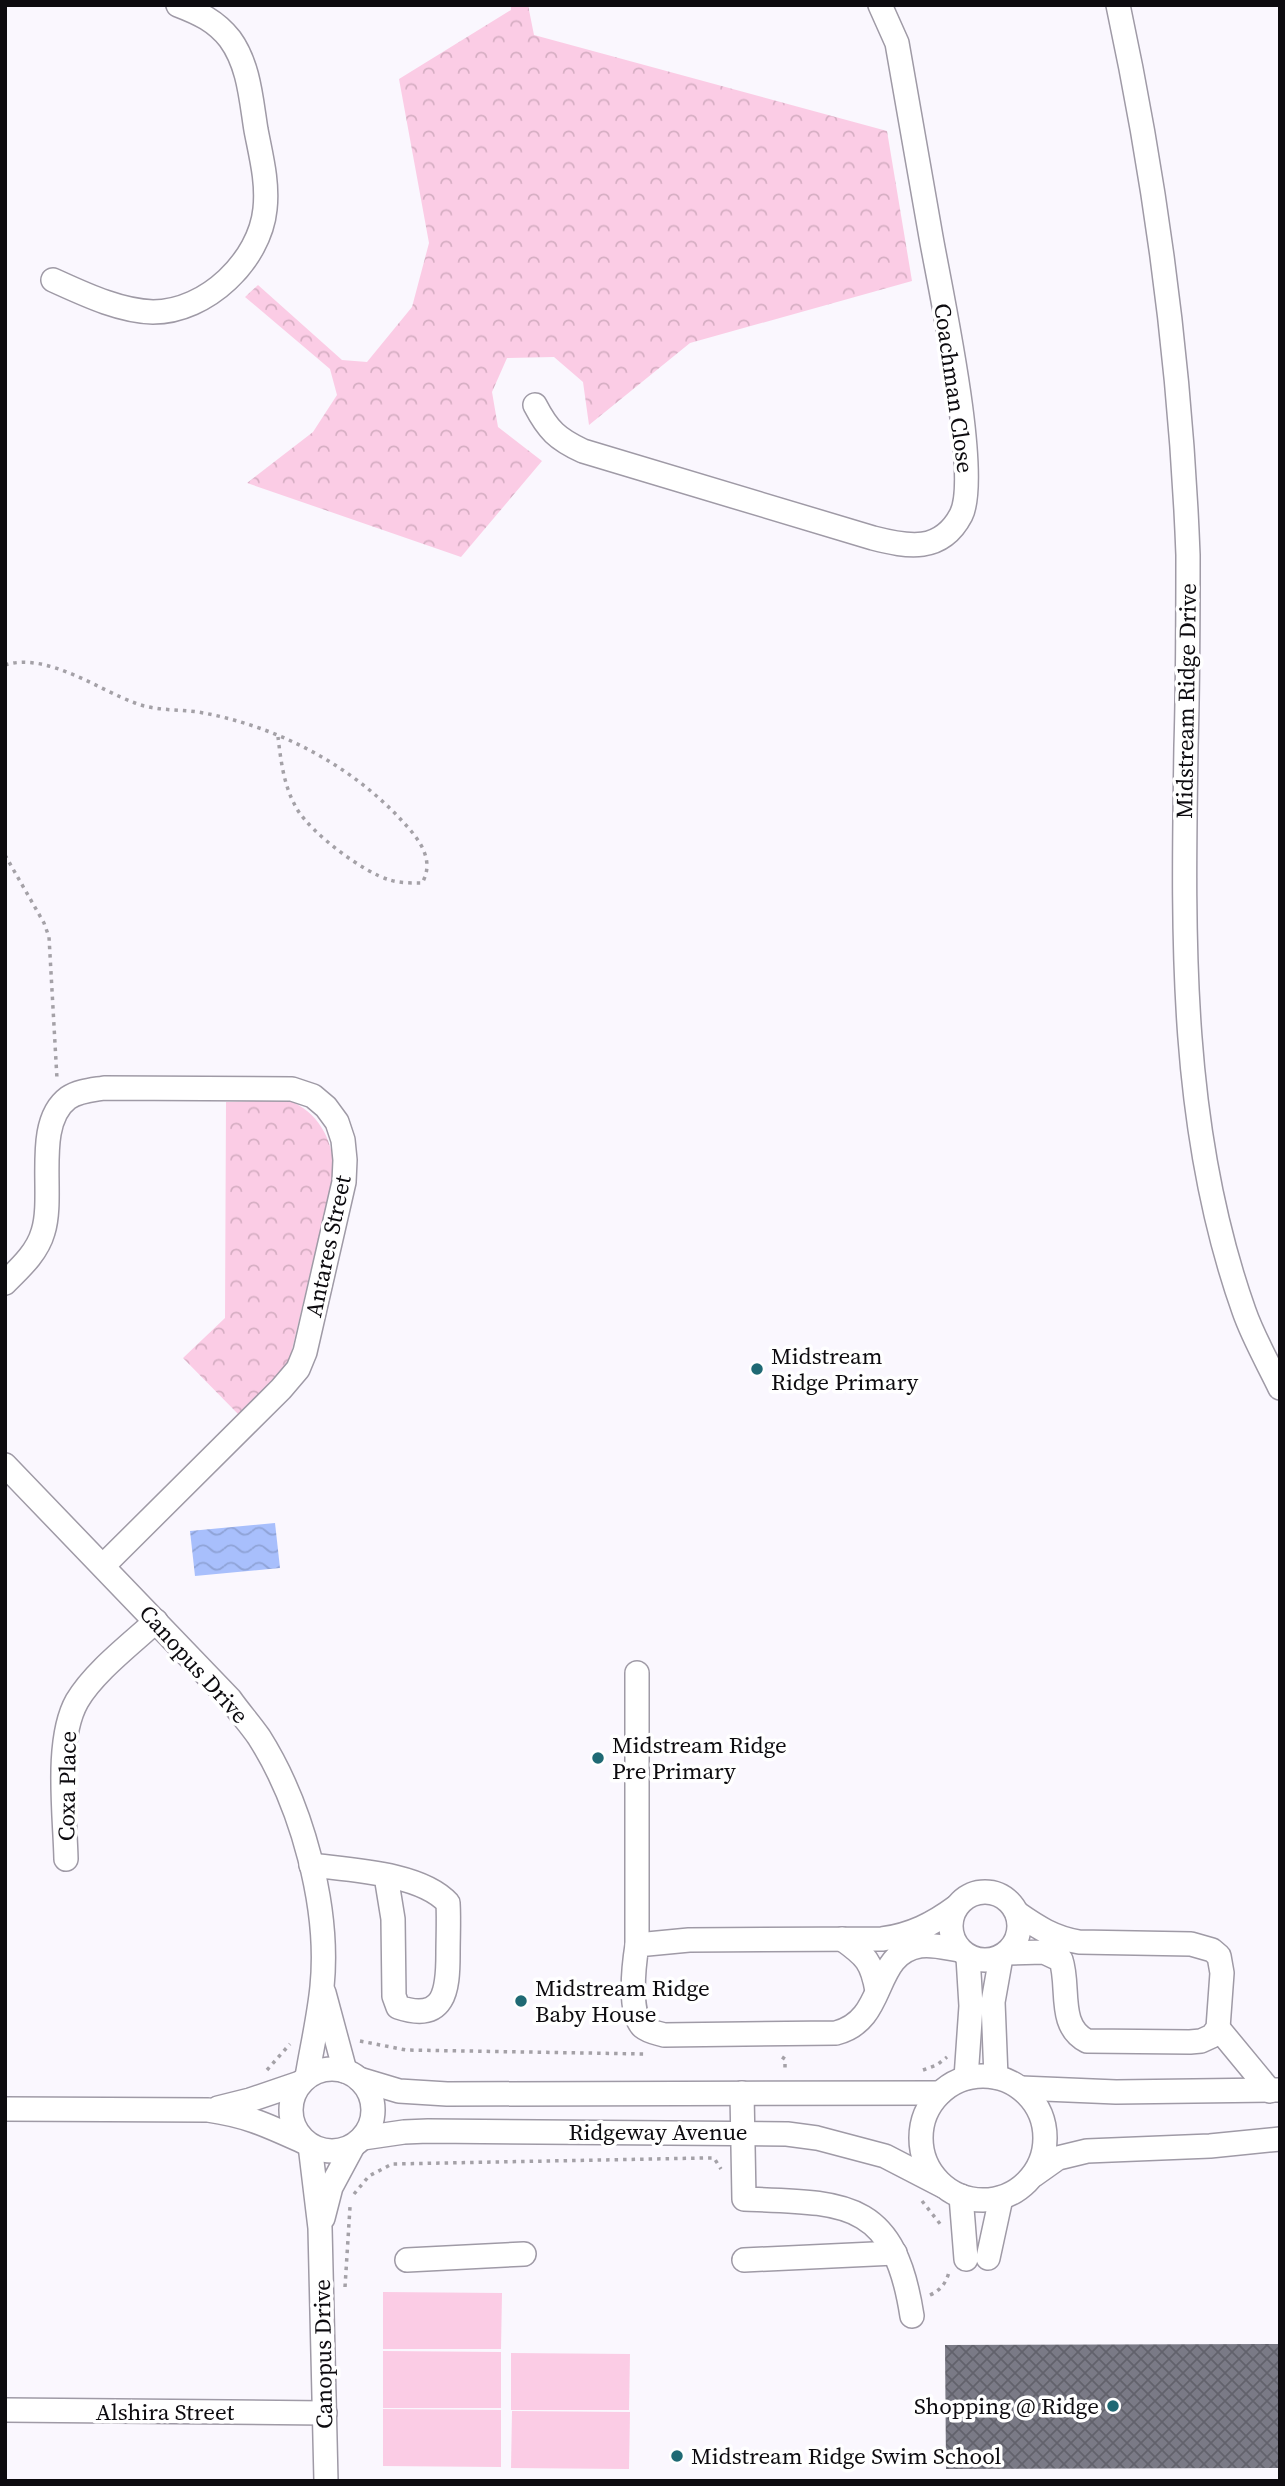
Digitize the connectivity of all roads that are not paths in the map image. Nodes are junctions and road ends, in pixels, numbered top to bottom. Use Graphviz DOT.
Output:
graph roads {
  1 [pos="178,5"];
  2 [pos="880,5"];
  3 [pos="1118,5"];
  4 [pos="207,10"];
  5 [pos="53,280"];
  6 [pos="535,405"];
  7 [pos="5,1283"];
  8 [pos="1280,1388"];
  9 [pos="5,1465"];
  10 [pos="103,1566"];
  11 [pos="156,1621"];
  12 [pos="637,1672"];
  13 [pos="66,1859"];
  14 [pos="311,1865"];
  15 [pos="386,1876"];
  16 [pos="956,1907"];
  17 [pos="1017,1913"];
  18 [pos="842,1939"];
  19 [pos="637,1945"];
  20 [pos="963,1953"];
  21 [pos="1004,1955"];
  22 [pos="322,1987"];
  23 [pos="877,1991"];
  24 [pos="1218,2028"];
  25 [pos="352,2075"];
  26 [pos="996,2077"];
  27 [pos="966,2078"];
  28 [pos="304,2080"];
  29 [pos="1021,2088"];
  30 [pos="1275,2091"];
  31 [pos="742,2093"];
  32 [pos="940,2093"];
  33 [pos="5,2109"];
  34 [pos="208,2110"];
  35 [pos="742,2132"];
  36 [pos="1280,2139"];
  37 [pos="358,2142"];
  38 [pos="307,2143"];
  39 [pos="1032,2177"];
  40 [pos="952,2191"];
  41 [pos="1002,2197"];
  42 [pos="320,2228"];
  43 [pos="524,2253"];
  44 [pos="895,2253"];
  45 [pos="407,2260"];
  46 [pos="744,2260"];
  47 [pos="912,2316"];
  48 [pos="5,2410"];
  49 [pos="325,2413"];
  50 [pos="326,2481"];
  1 -- 4 [label="street"];
  2 -- 6 [label="street, Coachman Close"];
  3 -- 8 [label="street, Midstream Ridge Drive"];
  4 -- 5 [label="street"];
  7 -- 10 [label="street, Antares Street"];
  9 -- 10 [label="street, Canopus Drive"];
  10 -- 11 [label="street, Canopus Drive"];
  11 -- 13 [label="street, Coxa Place"];
  11 -- 14 [label="street, Canopus Drive"];
  12 -- 19 [label="street"];
  14 -- 15 [label="street"];
  14 -- 22 [label="street, Canopus Drive"];
  15 -- 15 [label="street"];
  16 -- 17 [label="street"];
  16 -- 18 [label="street"];
  16 -- 20 [label="street"];
  17 -- 21 [label="street"];
  17 -- 24 [label="street"];
  18 -- 19 [label="street"];
  18 -- 23 [label="street"];
  19 -- 23 [label="street"];
  20 -- 21 [label="street"];
  20 -- 23 [label="street"];
  20 -- 27 [label="street"];
  21 -- 24 [label="street"];
  21 -- 26 [label="street"];
  22 -- 25 [label="street, Canopus Drive"];
  22 -- 28 [label="street, Canopus Drive"];
  24 -- 30 [label="street"];
  25 -- 28 [label="street"];
  25 -- 31 [label="street, Ridgeway Avenue"];
  25 -- 37 [label="street"];
  26 -- 27 [label="street"];
  26 -- 29 [label="street"];
  27 -- 32 [label="street"];
  28 -- 34 [label="street"];
  28 -- 38 [label="street"];
  29 -- 30 [label="street"];
  29 -- 39 [label="street"];
  31 -- 32 [label="street, Ridgeway Avenue"];
  31 -- 35 [label="street"];
  32 -- 40 [label="street"];
  33 -- 34 [label="street"];
  34 -- 38 [label="street"];
  35 -- 37 [label="street, Ridgeway Avenue"];
  35 -- 40 [label="street, Ridgeway Avenue"];
  35 -- 44 [label="street"];
  36 -- 39 [label="street"];
  37 -- 38 [label="street"];
  37 -- 42 [label="street, Canopus Drive"];
  38 -- 42 [label="street, Canopus Drive"];
  39 -- 41 [label="street"];
  40 -- 41 [label="street"];
  40 -- 41 [label="street"];
  42 -- 49 [label="street, Canopus Drive"];
  43 -- 45 [label="street"];
  44 -- 46 [label="street"];
  44 -- 47 [label="street"];
  48 -- 49 [label="street, Alshira Street"];
  49 -- 50 [label="street, Canopus Drive"];
}
